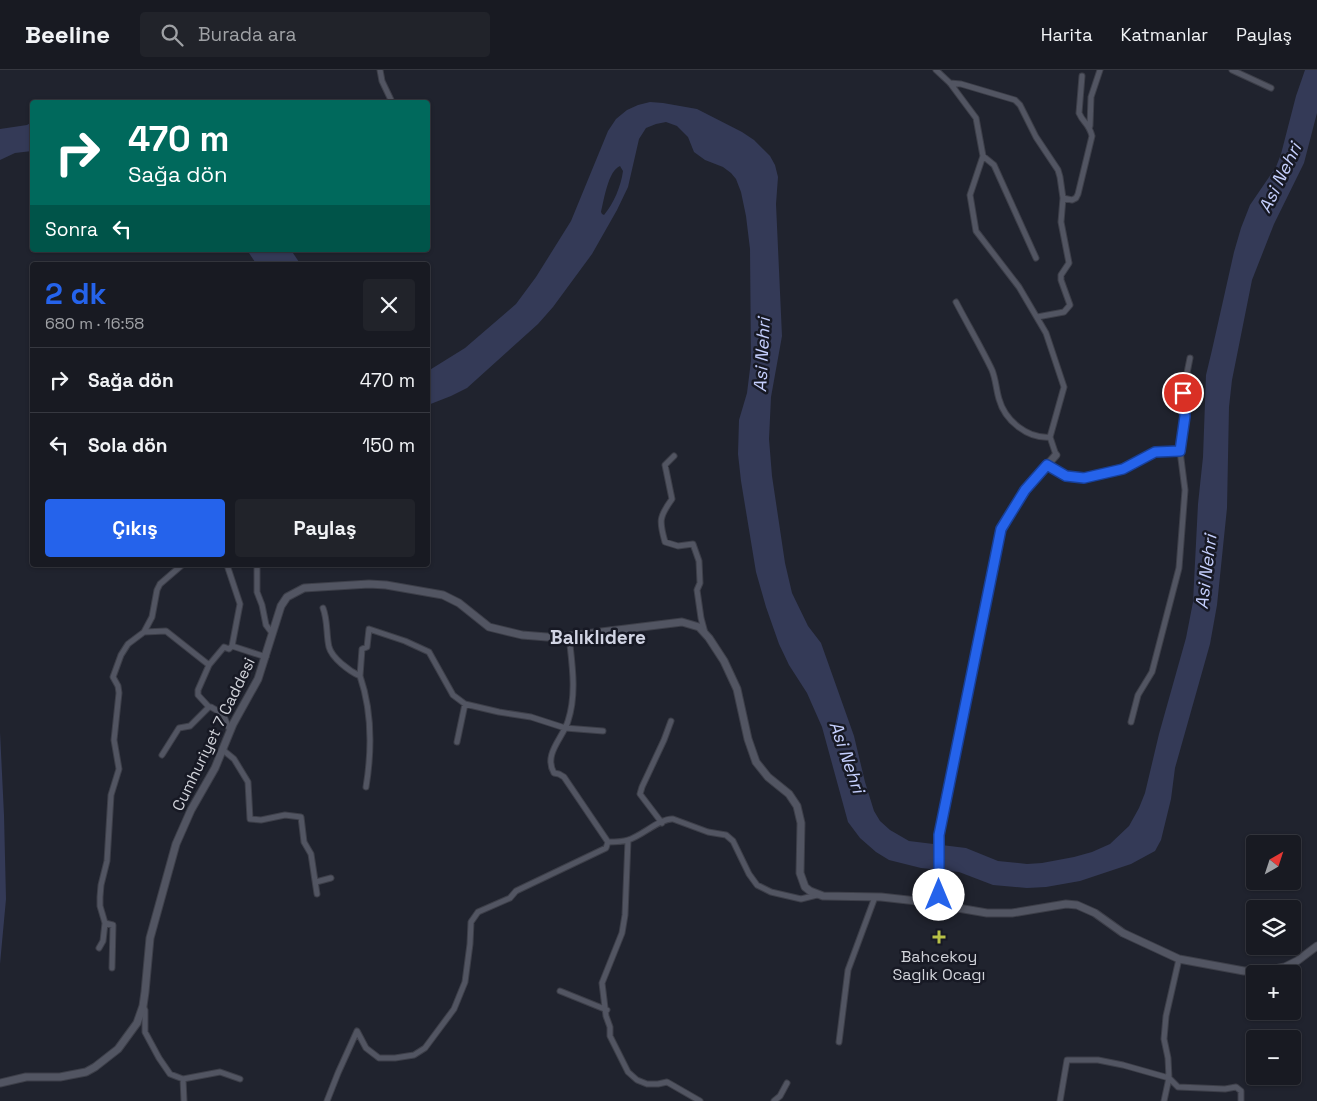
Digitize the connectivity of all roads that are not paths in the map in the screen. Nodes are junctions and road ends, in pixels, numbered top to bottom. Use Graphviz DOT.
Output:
graph roads {
  1 [pos="380,70"];
  2 [pos="936,70"];
  3 [pos="1100,70"];
  4 [pos="1232,70"];
  5 [pos="1082,76"];
  6 [pos="950,83"];
  7 [pos="1270,88"];
  8 [pos="391,100"];
  9 [pos="1090,127"];
  10 [pos="983,156"];
  11 [pos="1063,198"];
  12 [pos="1036,258"];
  13 [pos="956,302"];
  14 [pos="1037,317"];
  15 [pos="1190,358"];
  16 [pos="1050,437"];
  17 [pos="1180,451"];
  18 [pos="1056,455"];
  19 [pos="674,456"];
  20 [pos="1047,465"];
  21 [pos="180,567"];
  22 [pos="228,567"];
  23 [pos="257,567"];
  24 [pos="323,608"];
  25 [pos="144,632"];
  26 [pos="705,633"];
  27 [pos="272,634"];
  28 [pos="569,636"];
  29 [pos="232,646"];
  30 [pos="266,657"];
  31 [pos="209,665"];
  32 [pos="360,676"];
  33 [pos="465,704"];
  34 [pos="209,707"];
  35 [pos="671,721"];
  36 [pos="1131,722"];
  37 [pos="565,728"];
  38 [pos="230,731"];
  39 [pos="603,731"];
  40 [pos="457,742"];
  41 [pos="223,750"];
  42 [pos="162,756"];
  43 [pos="366,787"];
  44 [pos="662,823"];
  45 [pos="628,840"];
  46 [pos="608,842"];
  47 [pos="331,878"];
  48 [pos="316,882"];
  49 [pos="317,894"];
  50 [pos="817,895"];
  51 [pos="875,898"];
  52 [pos="939,904"];
  53 [pos="105,923"];
  54 [pos="1317,946"];
  55 [pos="99,948"];
  56 [pos="1179,959"];
  57 [pos="112,968"];
  58 [pos="560,991"];
  59 [pos="143,1006"];
  60 [pos="607,1010"];
  61 [pos="839,1042"];
  62 [pos="1169,1078"];
  63 [pos="240,1079"];
  64 [pos="184,1080"];
  65 [pos="0,1083"];
  66 [pos="787,1083"];
  67 [pos="184,1101"];
  68 [pos="327,1101"];
  69 [pos="700,1101"];
  70 [pos="774,1101"];
  71 [pos="1060,1101"];
  72 [pos="1164,1101"];
  73 [pos="1241,1101"];
  1 -- 8 [label="street"];
  2 -- 6 [label="street"];
  3 -- 9 [label="street"];
  4 -- 7 [label="street"];
  5 -- 9 [label="street"];
  6 -- 10 [label="street"];
  6 -- 11 [label="street"];
  9 -- 11 [label="street"];
  10 -- 12 [label="street"];
  10 -- 14 [label="street"];
  11 -- 14 [label="street"];
  13 -- 16 [label="street"];
  14 -- 16 [label="street"];
  15 -- 17 [label="street"];
  16 -- 18 [label="street"];
  17 -- 20 [label="street"];
  17 -- 36 [label="street"];
  18 -- 20 [label="main road"];
  19 -- 26 [label="street"];
  20 -- 52 [label="main road"];
  21 -- 25 [label="street"];
  22 -- 29 [label="street"];
  23 -- 27 [label="street"];
  24 -- 32 [label="street"];
  25 -- 31 [label="street"];
  25 -- 53 [label="street"];
  26 -- 28 [label="main road, Cumhuriyet 7 Caddesi"];
  26 -- 50 [label="main road, Cumhuriyet 7 Caddesi"];
  27 -- 28 [label="main road, Cumhuriyet 7 Caddesi"];
  27 -- 30 [label="main road, Cumhuriyet 7 Caddesi"];
  28 -- 37 [label="street"];
  29 -- 30 [label="street"];
  29 -- 31 [label="street"];
  30 -- 38 [label="main road, Cumhuriyet 7 Caddesi"];
  31 -- 34 [label="street"];
  32 -- 33 [label="street"];
  32 -- 43 [label="street"];
  33 -- 37 [label="street"];
  33 -- 40 [label="street"];
  34 -- 38 [label="street"];
  34 -- 42 [label="street"];
  35 -- 44 [label="street"];
  37 -- 39 [label="street"];
  37 -- 46 [label="street"];
  38 -- 41 [label="main road, Cumhuriyet 7 Caddesi"];
  41 -- 48 [label="street"];
  41 -- 59 [label="main road, Cumhuriyet 7 Caddesi"];
  44 -- 45 [label="street"];
  44 -- 50 [label="street"];
  45 -- 46 [label="street"];
  45 -- 60 [label="street"];
  46 -- 68 [label="street"];
  47 -- 48 [label="street"];
  48 -- 49 [label="street"];
  50 -- 51 [label="main road"];
  51 -- 52 [label="main road"];
  51 -- 61 [label="street"];
  52 -- 56 [label="main road"];
  53 -- 55 [label="street"];
  53 -- 57 [label="street"];
  54 -- 56 [label="main road"];
  56 -- 62 [label="street"];
  58 -- 60 [label="street"];
  59 -- 64 [label="street"];
  59 -- 65 [label="main road, Cumhuriyet 7 Caddesi"];
  60 -- 69 [label="street"];
  62 -- 71 [label="street"];
  62 -- 72 [label="street"];
  62 -- 73 [label="street"];
  63 -- 64 [label="street"];
  64 -- 67 [label="street"];
  66 -- 70 [label="street"];
}
